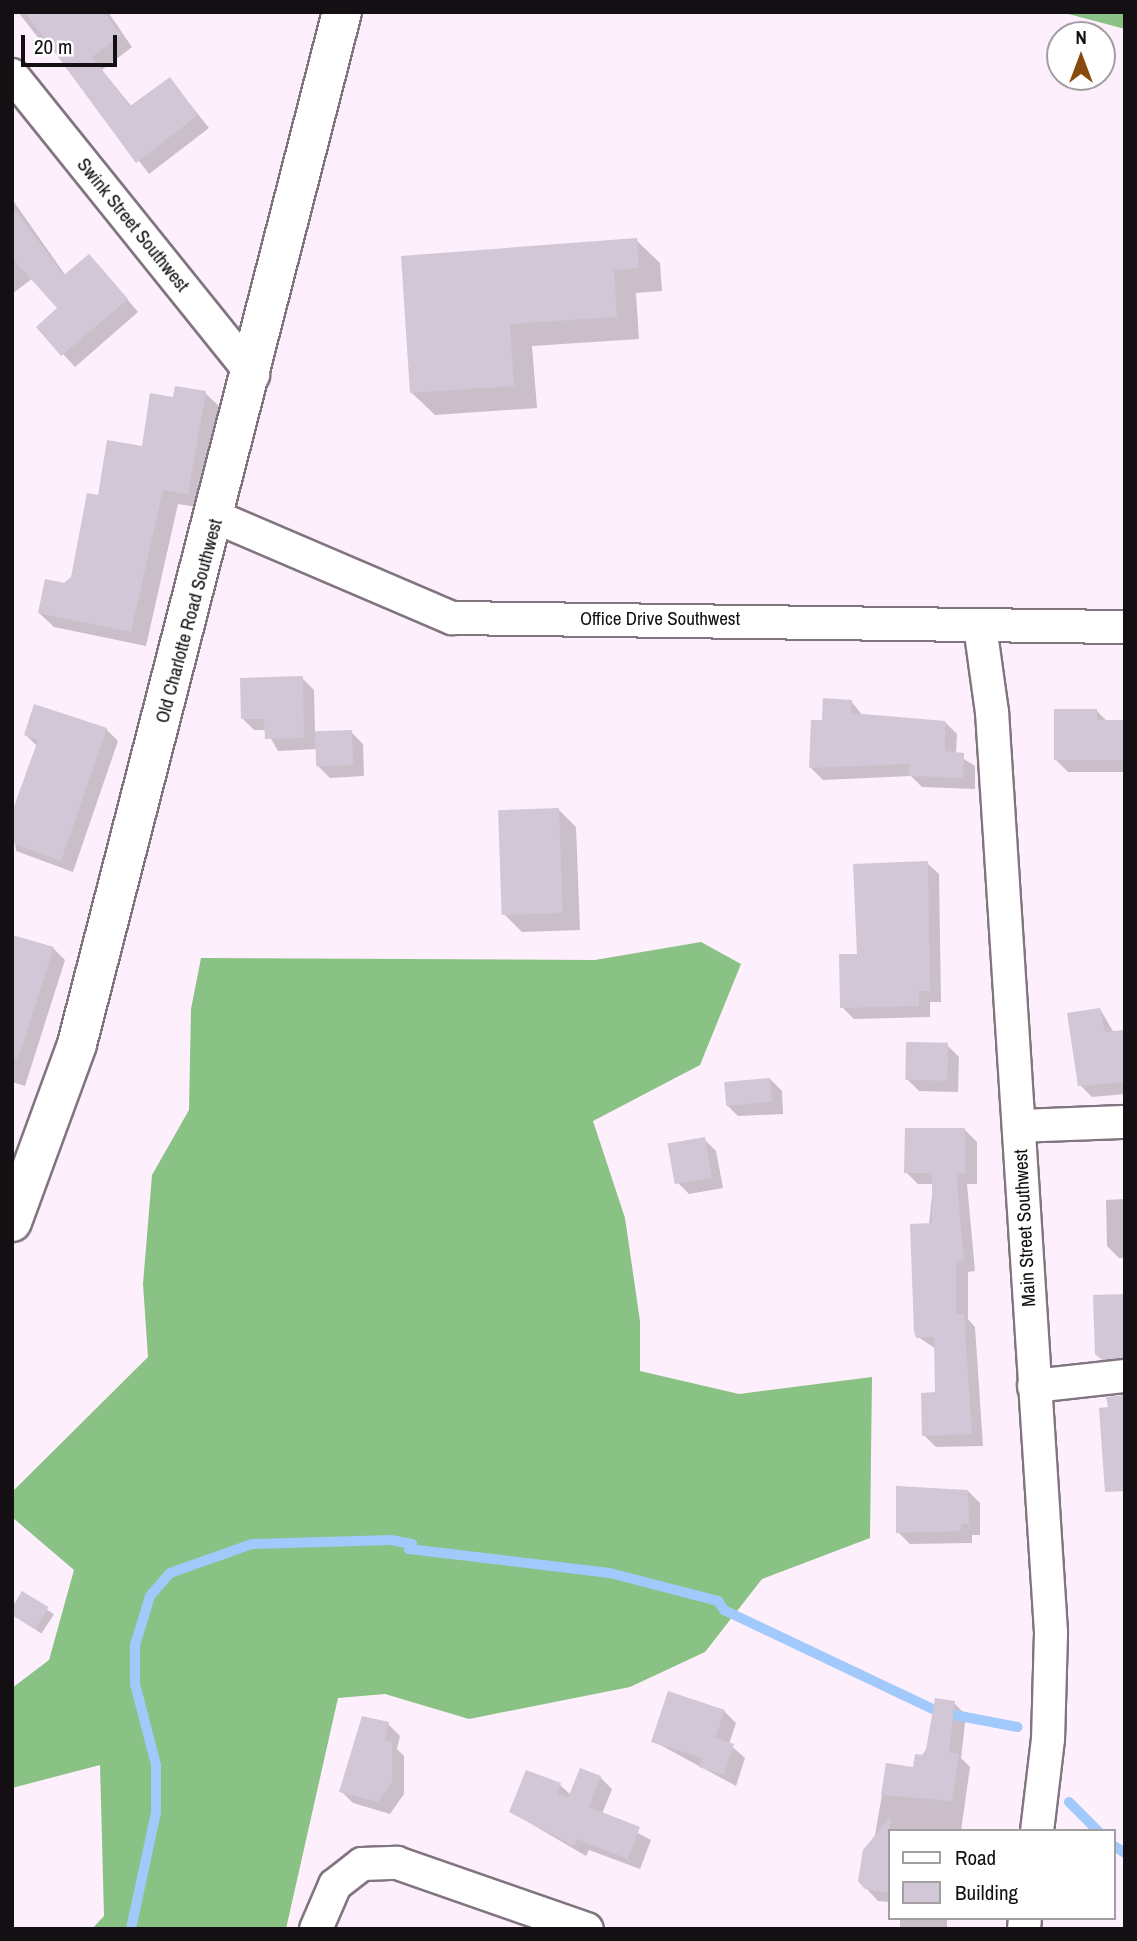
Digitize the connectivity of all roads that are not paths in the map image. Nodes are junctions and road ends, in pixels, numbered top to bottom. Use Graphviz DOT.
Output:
graph roads {
  1 [pos="342,12"];
  2 [pos="12,75"];
  3 [pos="253,374"];
  4 [pos="216,517"];
  5 [pos="980,626"];
  6 [pos="1125,626"];
  7 [pos="1125,1122"];
  8 [pos="1019,1126"];
  9 [pos="15,1204"];
  10 [pos="1125,1376"];
  11 [pos="1034,1386"];
  12 [pos="1037,1829"];
  13 [pos="316,1929"];
  14 [pos="587,1929"];
  1 -- 3 [label="street, Old Charlotte Road Southwest"];
  2 -- 3 [label="street, Swink Street Southwest"];
  3 -- 4 [label="street, Old Charlotte Road Southwest"];
  4 -- 5 [label="street, Office Drive Southwest"];
  4 -- 9 [label="street, Old Charlotte Road Southwest"];
  5 -- 6 [label="street, Office Drive Southwest"];
  5 -- 8 [label="street, Main Street Southwest"];
  7 -- 8 [label="street"];
  8 -- 11 [label="street, Main Street Southwest"];
  10 -- 11 [label="street"];
  11 -- 12 [label="street, Main Street Southwest"];
  13 -- 14 [label="street"];
}
